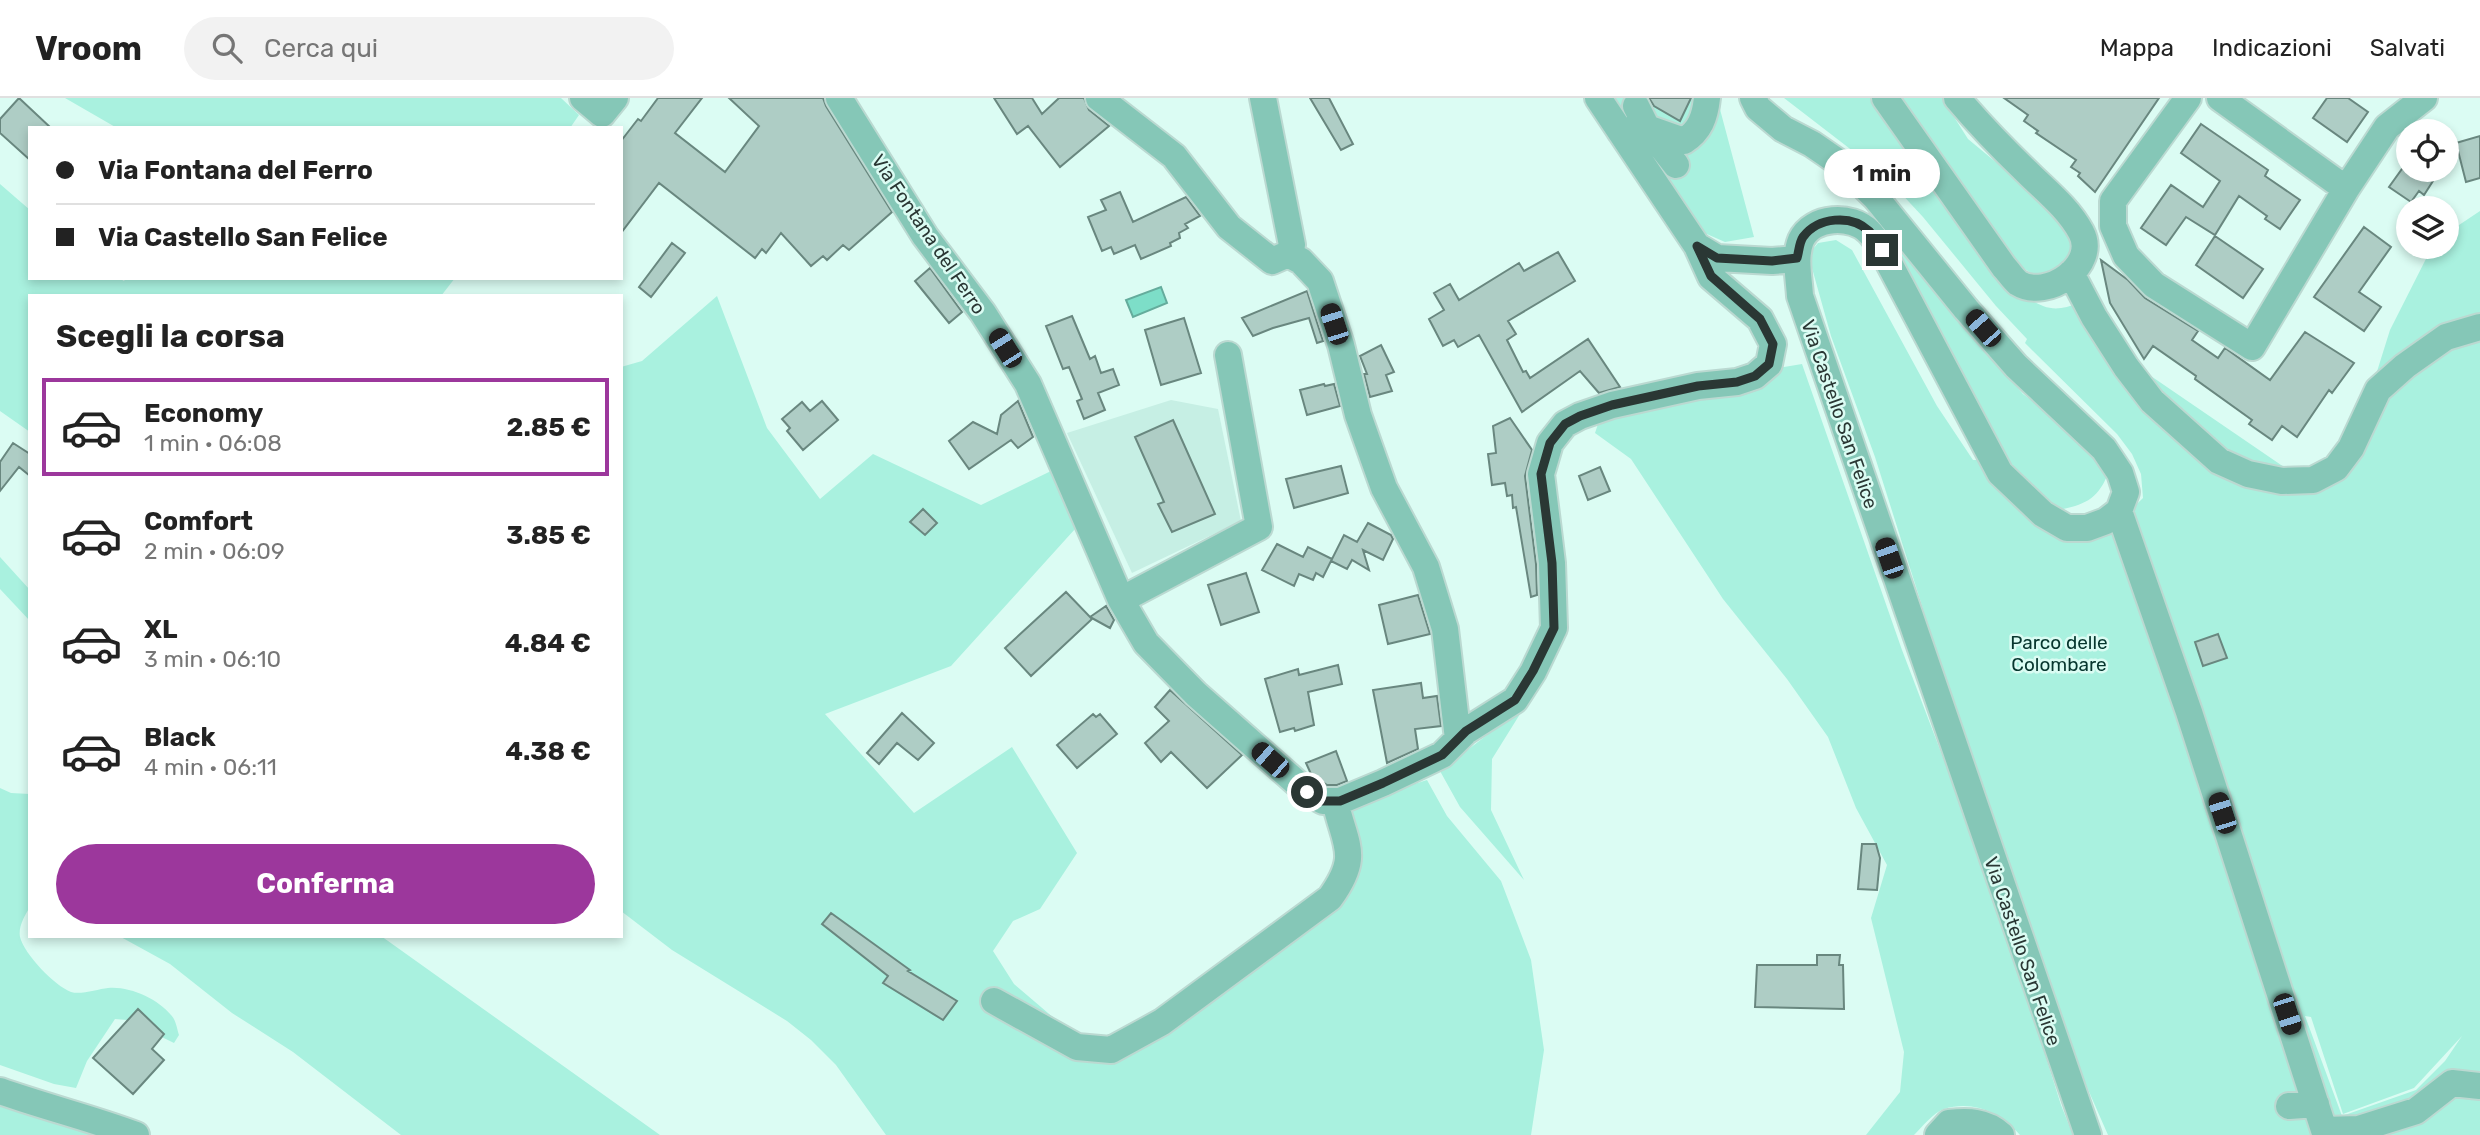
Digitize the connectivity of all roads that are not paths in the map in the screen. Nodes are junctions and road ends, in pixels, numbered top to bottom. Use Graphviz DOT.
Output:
graph roads {
  1 [pos="583,98"];
  2 [pos="615,98"];
  3 [pos="839,98"];
  4 [pos="1099,98"];
  5 [pos="1263,98"];
  6 [pos="1598,98"];
  7 [pos="1707,98"];
  8 [pos="1754,98"];
  9 [pos="1885,98"];
  10 [pos="1956,98"];
  11 [pos="2188,98"];
  12 [pos="2221,98"];
  13 [pos="2424,98"];
  14 [pos="1641,117"];
  15 [pos="1620,131"];
  16 [pos="1676,165"];
  17 [pos="2346,189"];
  18 [pos="1697,246"];
  19 [pos="1289,254"];
  20 [pos="1797,258"];
  21 [pos="2071,273"];
  22 [pos="2480,327"];
  23 [pos="1228,355"];
  24 [pos="2119,511"];
  25 [pos="1121,600"];
  26 [pos="1458,739"];
  27 [pos="1335,801"];
  28 [pos="994,1002"];
  29 [pos="2480,1086"];
  30 [pos="0,1091"];
  31 [pos="2316,1104"];
  32 [pos="2289,1106"];
  33 [pos="136,1135"];
  34 [pos="1938,1135"];
  35 [pos="2001,1135"];
  36 [pos="2088,1135"];
  1 -- 2 [label="street"];
  3 -- 25 [label="street, Via Fontana del Ferro"];
  4 -- 19 [label="street"];
  5 -- 19 [label="street"];
  6 -- 15 [label="street"];
  7 -- 14 [label="street"];
  8 -- 24 [label="street"];
  9 -- 21 [label="street"];
  10 -- 21 [label="street"];
  11 -- 17 [label="street"];
  12 -- 17 [label="street"];
  13 -- 17 [label="street"];
  14 -- 15 [label="street"];
  14 -- 16 [label="street"];
  15 -- 18 [label="street"];
  18 -- 20 [label="street"];
  18 -- 26 [label="street"];
  19 -- 26 [label="street"];
  20 -- 24 [label="street"];
  20 -- 36 [label="street, Via Castello San Felice"];
  21 -- 22 [label="street"];
  23 -- 25 [label="street"];
  24 -- 31 [label="street"];
  25 -- 27 [label="street, Via Fontana del Ferro"];
  26 -- 27 [label="street"];
  27 -- 28 [label="street"];
  29 -- 31 [label="street"];
  30 -- 33 [label="street"];
  31 -- 32 [label="street"];
  34 -- 35 [label="street"];
}
